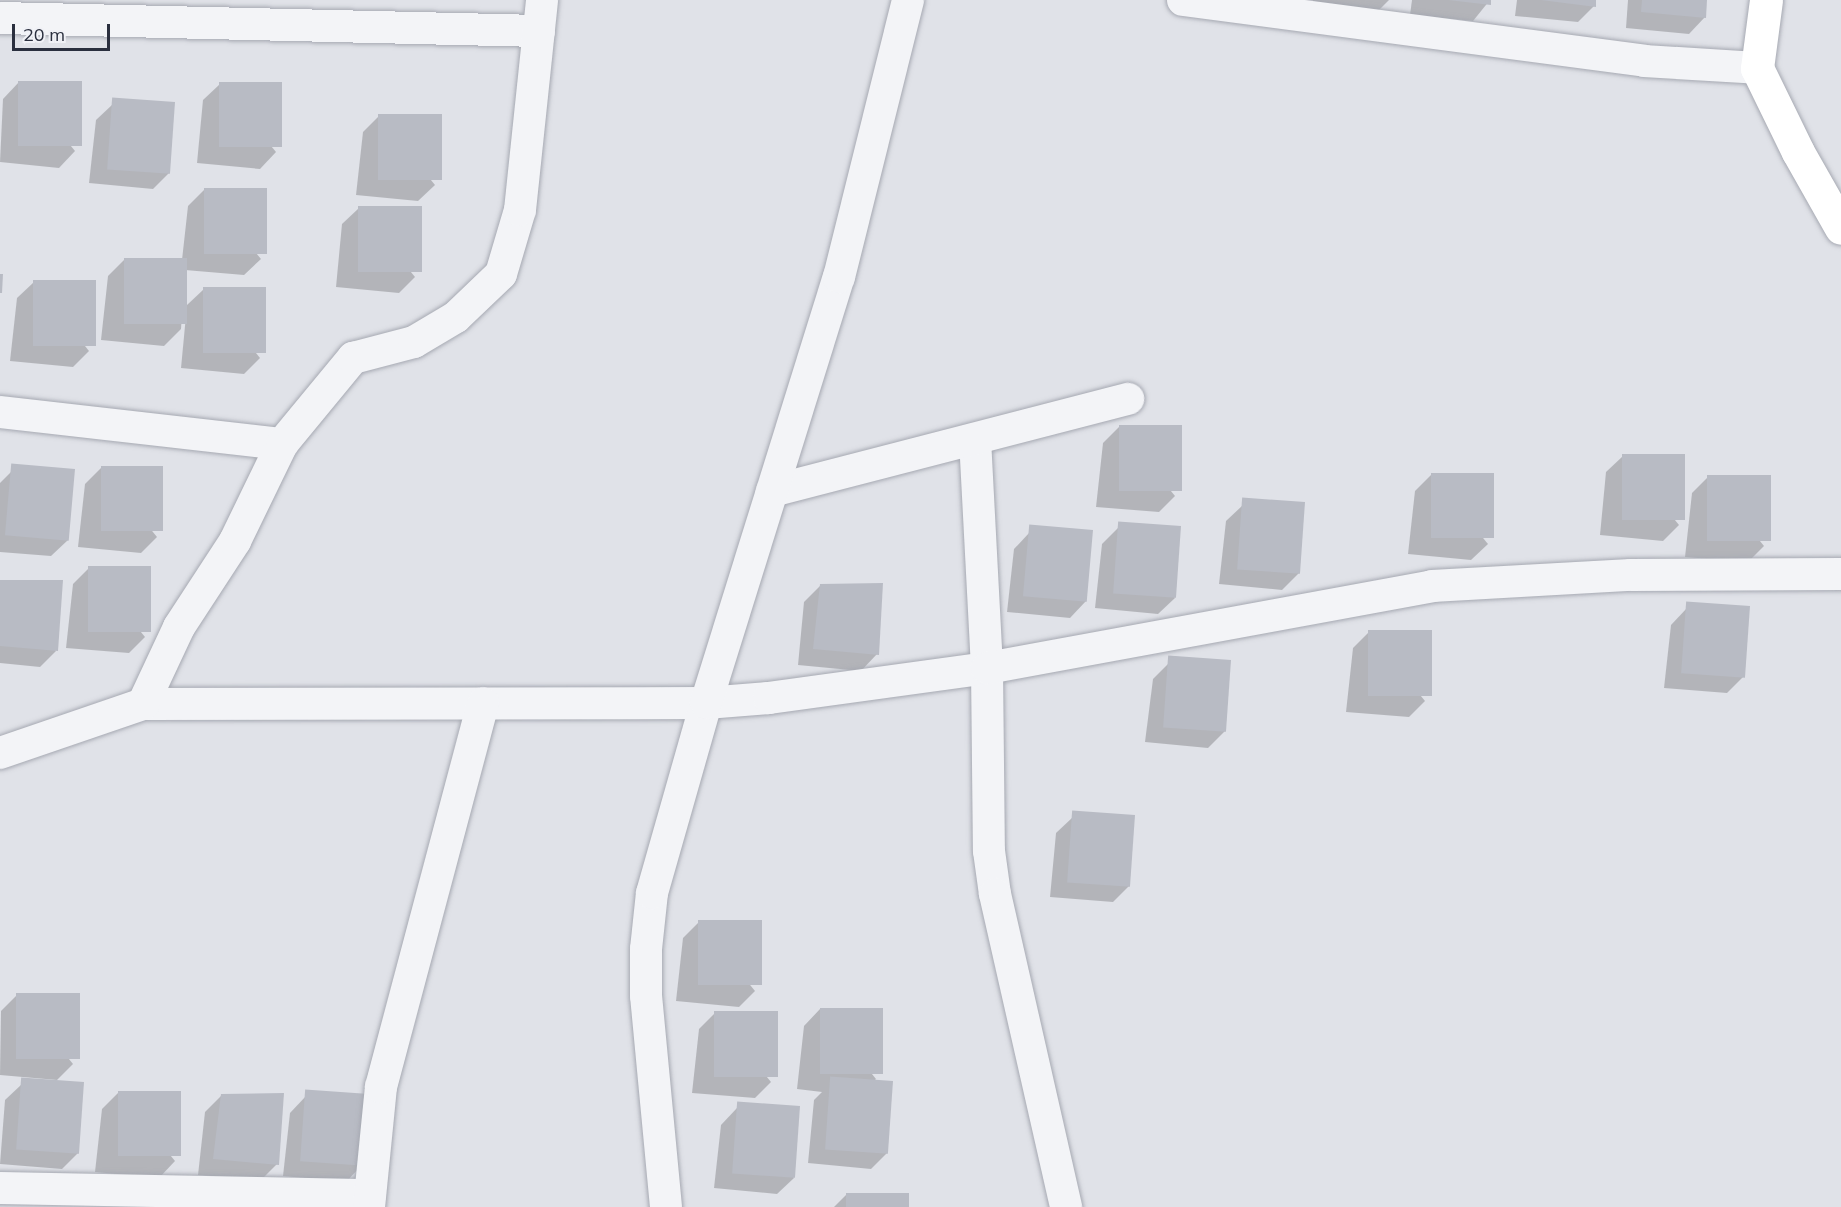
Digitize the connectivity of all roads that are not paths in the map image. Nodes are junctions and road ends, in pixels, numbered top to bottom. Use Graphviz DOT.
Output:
graph roads {
  1 [pos="542,0"];
  2 [pos="908,0"];
  3 [pos="1183,0"];
  4 [pos="1766,0"];
  5 [pos="0,18"];
  6 [pos="539,31"];
  7 [pos="1757,68"];
  8 [pos="1841,228"];
  9 [pos="1128,399"];
  10 [pos="0,412"];
  11 [pos="975,439"];
  12 [pos="282,444"];
  13 [pos="772,491"];
  14 [pos="1841,574"];
  15 [pos="987,668"];
  16 [pos="483,703"];
  17 [pos="706,703"];
  18 [pos="142,704"];
  19 [pos="0,753"];
  20 [pos="0,1188"];
  21 [pos="370,1201"];
  22 [pos="666,1207"];
  23 [pos="1066,1207"];
  1 -- 6 [label="street"];
  2 -- 13 [label="street"];
  3 -- 7 [label="street"];
  4 -- 7 [label="street"];
  5 -- 6 [label="street"];
  6 -- 12 [label="street"];
  7 -- 8 [label="street"];
  9 -- 11 [label="street"];
  10 -- 12 [label="street"];
  11 -- 13 [label="street"];
  11 -- 15 [label="street"];
  12 -- 18 [label="street"];
  13 -- 17 [label="street"];
  14 -- 15 [label="street"];
  15 -- 17 [label="street"];
  15 -- 23 [label="street"];
  16 -- 17 [label="street"];
  16 -- 18 [label="street"];
  16 -- 21 [label="street"];
  17 -- 22 [label="street"];
  18 -- 19 [label="street"];
  20 -- 21 [label="street"];
}
